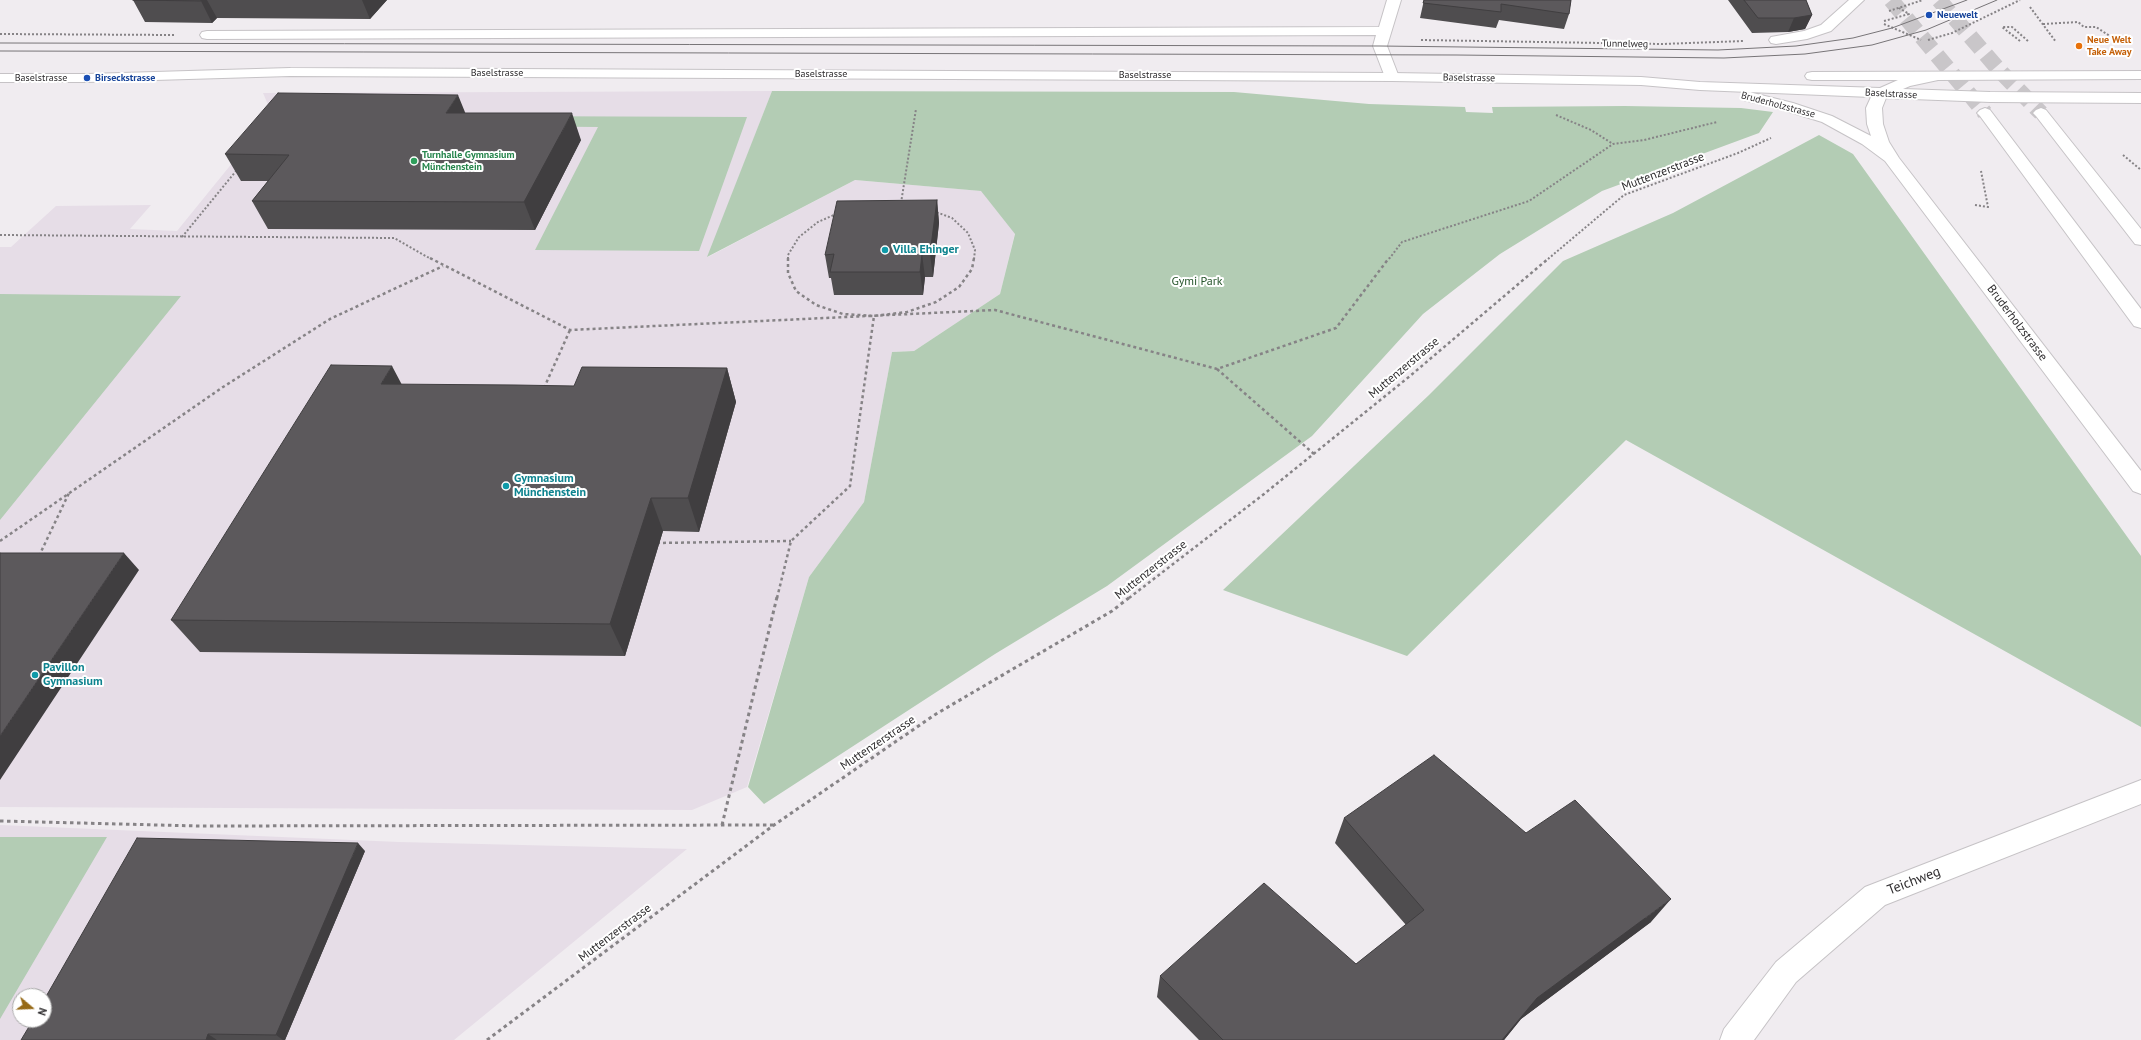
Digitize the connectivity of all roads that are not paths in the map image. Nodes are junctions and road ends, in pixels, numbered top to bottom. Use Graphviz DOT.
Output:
graph roads {
  1 [pos="1394,0"];
  2 [pos="1857,0"];
  3 [pos="207,35"];
  4 [pos="1383,35"];
  5 [pos="1776,40"];
  6 [pos="1941,75"];
  7 [pos="2058,75"];
  8 [pos="2141,75"];
  9 [pos="1392,77"];
  10 [pos="0,78"];
  11 [pos="1641,81"];
  12 [pos="1700,86"];
  13 [pos="1880,94"];
  14 [pos="2140,99"];
  15 [pos="1985,113"];
  16 [pos="2041,113"];
  17 [pos="1892,160"];
  18 [pos="2141,240"];
  19 [pos="2141,322"];
  20 [pos="2141,486"];
  21 [pos="2141,792"];
  22 [pos="1735,1040"];
  1 -- 4 [label="main road"];
  2 -- 5 [label="main road"];
  3 -- 4 [label="main road"];
  4 -- 9 [label="main road"];
  6 -- 7 [label="main road, Baselstrasse"];
  6 -- 11 [label="main road, Baselstrasse"];
  6 -- 13 [label="main road"];
  7 -- 8 [label="main road, Baselstrasse"];
  7 -- 14 [label="main road"];
  9 -- 10 [label="main road, Baselstrasse"];
  9 -- 11 [label="main road, Baselstrasse"];
  11 -- 12 [label="main road, Baselstrasse"];
  12 -- 13 [label="main road, Baselstrasse"];
  12 -- 17 [label="main road, Bruderholzstrasse"];
  13 -- 14 [label="main road, Baselstrasse"];
  13 -- 17 [label="main road, Bruderholzstrasse"];
  15 -- 19 [label="main road"];
  16 -- 18 [label="main road"];
  17 -- 20 [label="main road, Bruderholzstrasse"];
  21 -- 22 [label="main road, Teichweg"];
}
